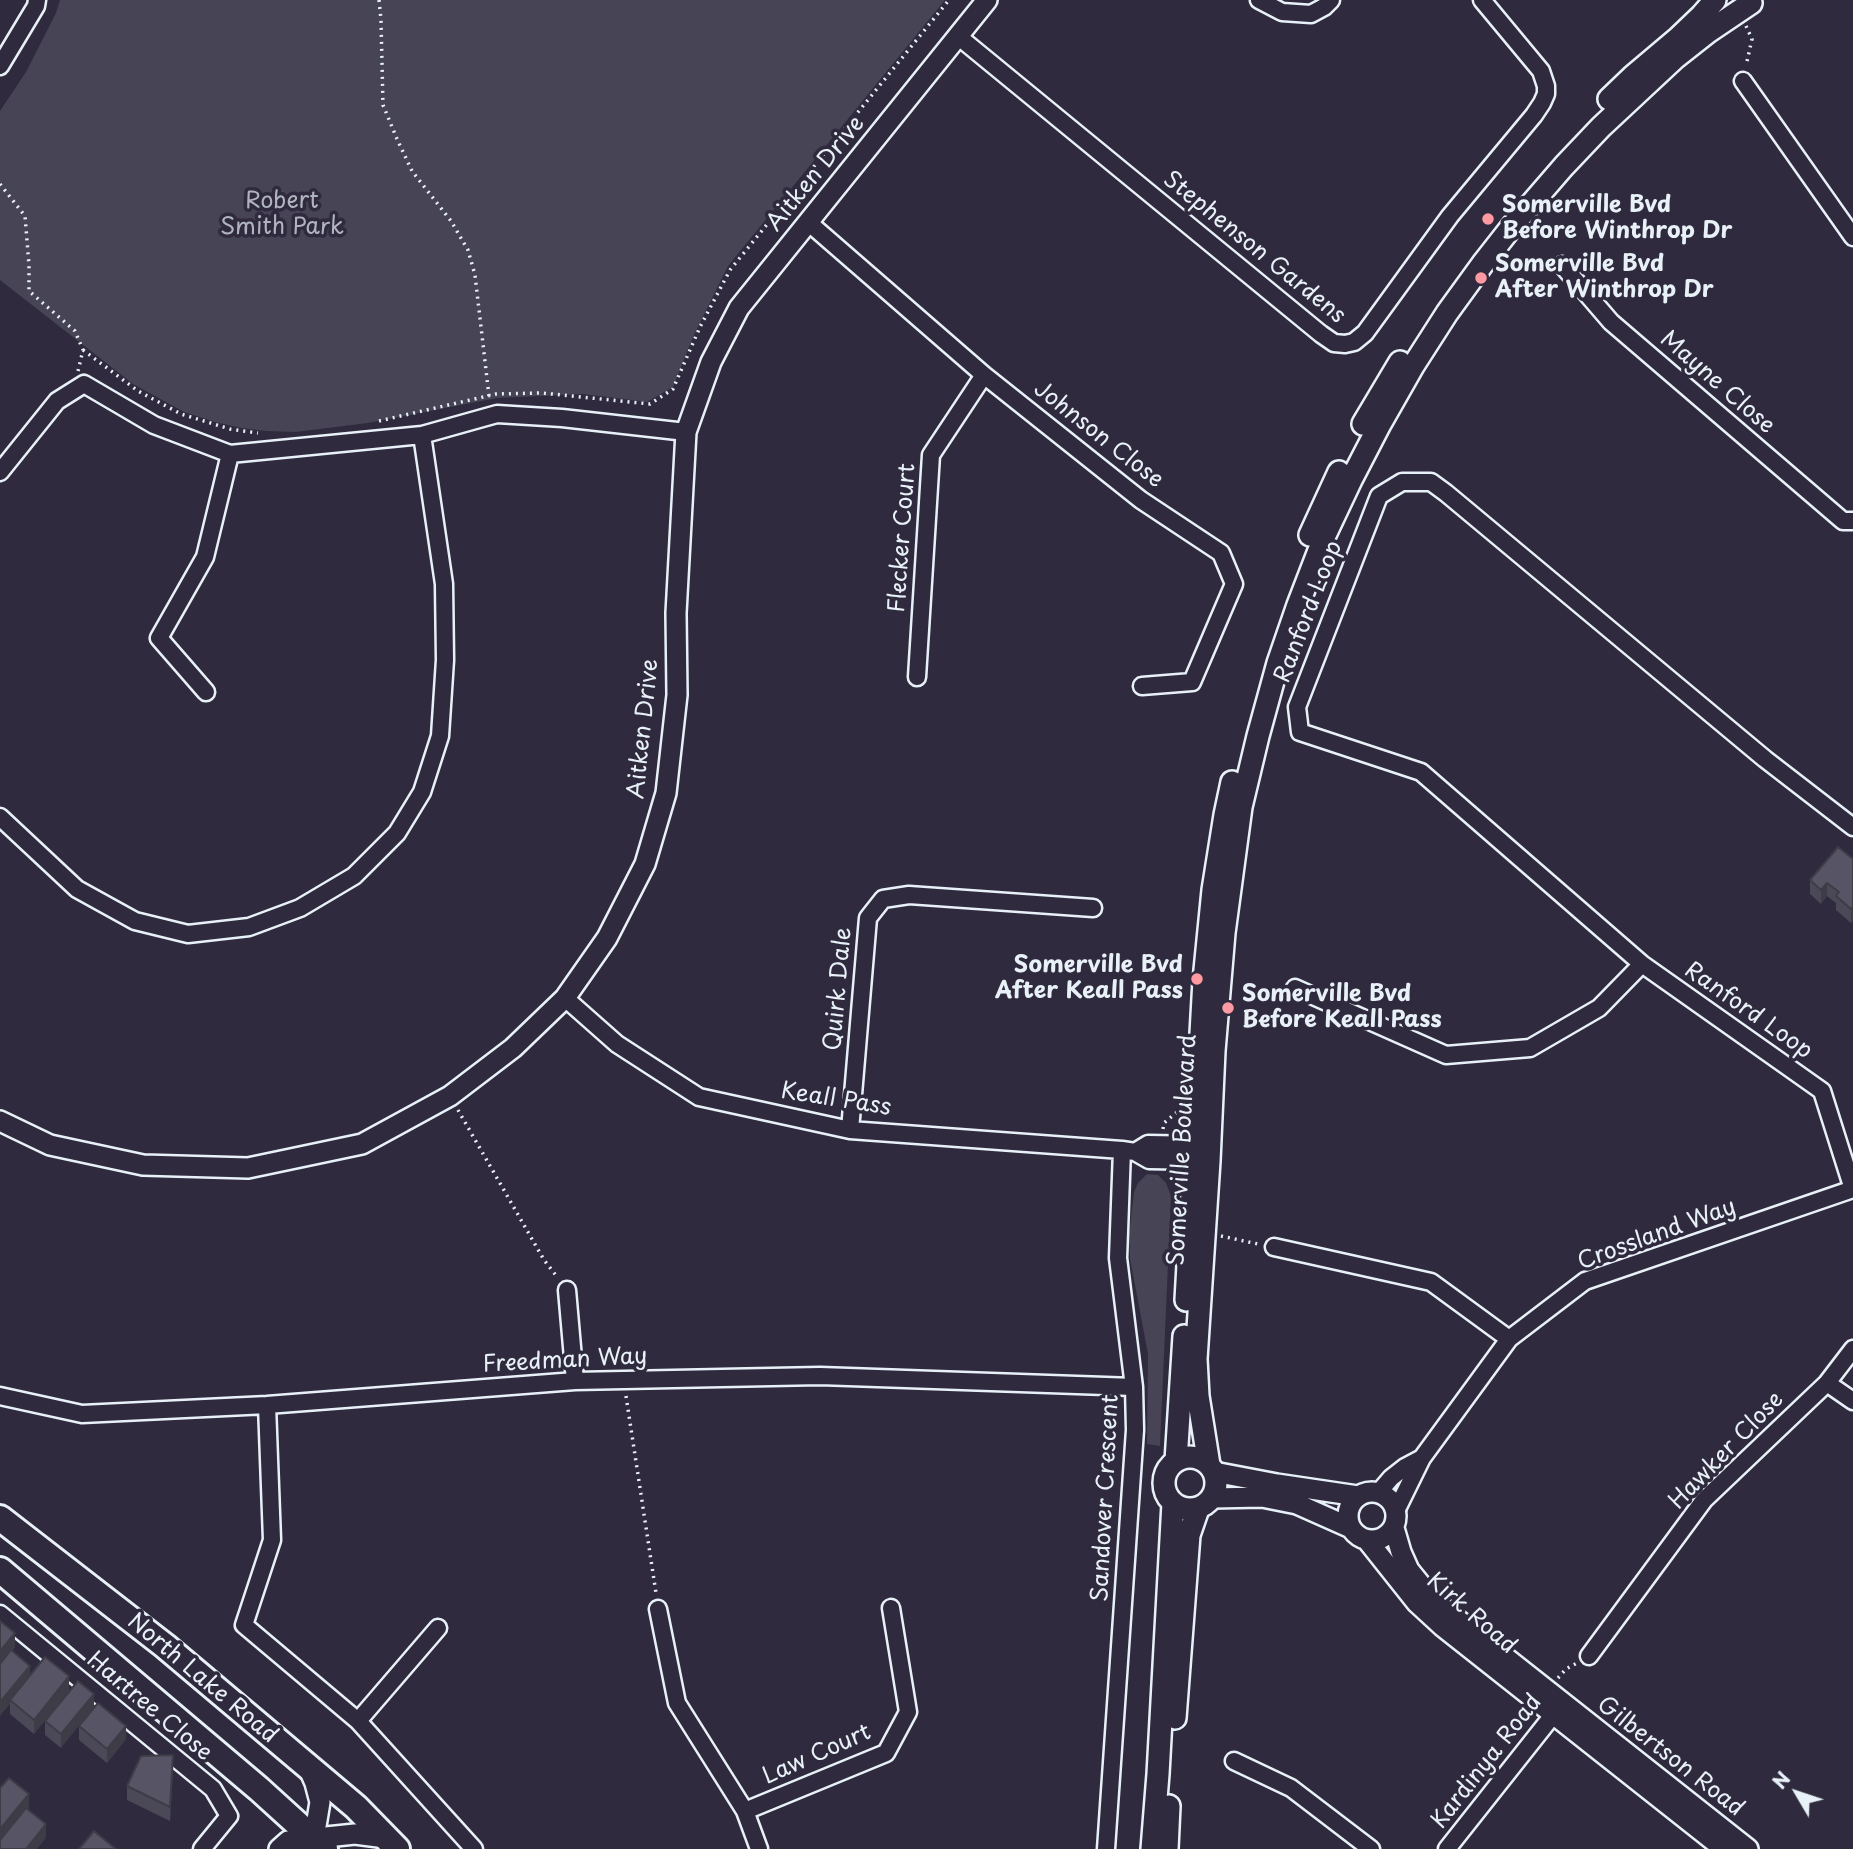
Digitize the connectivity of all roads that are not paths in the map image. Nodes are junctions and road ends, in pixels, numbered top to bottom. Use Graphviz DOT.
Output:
graph roads {
  1 [pos="37,0"];
  2 [pos="987,0"];
  3 [pos="1259,0"];
  4 [pos="1331,0"];
  5 [pos="1482,0"];
  6 [pos="1715,0"];
  7 [pos="1752,5"];
  8 [pos="959,37"];
  9 [pos="0,66"];
  10 [pos="1744,81"];
  11 [pos="808,222"];
  12 [pos="1853,237"];
  13 [pos="1562,265"];
  14 [pos="984,375"];
  15 [pos="687,432"];
  16 [pos="422,435"];
  17 [pos="230,454"];
  18 [pos="0,472"];
  19 [pos="1853,521"];
  20 [pos="917,677"];
  21 [pos="1142,686"];
  22 [pos="206,692"];
  23 [pos="0,817"];
  24 [pos="1853,827"];
  25 [pos="1093,908"];
  26 [pos="1642,964"];
  27 [pos="1295,988"];
  28 [pos="565,998"];
  29 [pos="0,1121"];
  30 [pos="850,1130"];
  31 [pos="1129,1151"];
  32 [pos="1201,1153"];
  33 [pos="1853,1189"];
  34 [pos="1274,1247"];
  35 [pos="567,1290"];
  36 [pos="1509,1339"];
  37 [pos="1853,1349"];
  38 [pos="575,1381"];
  39 [pos="1827,1382"];
  40 [pos="1134,1387"];
  41 [pos="0,1396"];
  42 [pos="1853,1401"];
  43 [pos="267,1405"];
  44 [pos="1422,1458"];
  45 [pos="1176,1461"];
  46 [pos="1211,1468"];
  47 [pos="1379,1492"];
  48 [pos="1358,1496"];
  49 [pos="1173,1503"];
  50 [pos="1205,1503"];
  51 [pos="0,1518"];
  52 [pos="1395,1519"];
  53 [pos="1351,1528"];
  54 [pos="1367,1540"];
  55 [pos="0,1570"];
  56 [pos="891,1608"];
  57 [pos="658,1609"];
  58 [pos="0,1614"];
  59 [pos="438,1628"];
  60 [pos="1589,1656"];
  61 [pos="1558,1709"];
  62 [pos="358,1721"];
  63 [pos="1234,1761"];
  64 [pos="307,1766"];
  65 [pos="745,1811"];
  66 [pos="392,1844"];
  67 [pos="316,1845"];
  68 [pos="202,1849"];
  69 [pos="279,1849"];
  70 [pos="474,1849"];
  71 [pos="759,1849"];
  72 [pos="1106,1849"];
  73 [pos="1152,1849"];
  74 [pos="1167,1849"];
  75 [pos="1371,1849"];
  76 [pos="1447,1849"];
  77 [pos="1724,1849"];
  78 [pos="1748,1849"];
  1 -- 9 [label="street"];
  2 -- 8 [label="street, Aitken Drive"];
  3 -- 4 [label="street"];
  5 -- 8 [label="street, Stephenson Gardens"];
  6 -- 32 [label="main road, Somerville Boulevard"];
  7 -- 32 [label="main road, Somerville Boulevard"];
  8 -- 11 [label="street, Aitken Drive"];
  10 -- 12 [label="street"];
  11 -- 14 [label="street, Johnson Close"];
  11 -- 15 [label="street, Aitken Drive"];
  13 -- 19 [label="street, Mayne Close"];
  14 -- 20 [label="street, Flecker Court"];
  14 -- 21 [label="street, Johnson Close"];
  15 -- 16 [label="street"];
  15 -- 28 [label="street, Aitken Drive"];
  16 -- 17 [label="street"];
  16 -- 23 [label="street"];
  17 -- 18 [label="street"];
  17 -- 22 [label="street"];
  24 -- 26 [label="street, Ranford Loop"];
  25 -- 30 [label="street, Quirk Dale"];
  26 -- 27 [label="street"];
  26 -- 33 [label="street, Ranford Loop"];
  28 -- 29 [label="street, Aitken Drive"];
  28 -- 30 [label="street, Keall Pass"];
  30 -- 31 [label="street, Keall Pass"];
  31 -- 32 [label="street, Keall Pass"];
  31 -- 40 [label="street, Sandover Crescent"];
  32 -- 45 [label="main road, Somerville Boulevard"];
  32 -- 46 [label="main road, Somerville Boulevard"];
  33 -- 36 [label="street, Crossland Way"];
  34 -- 36 [label="street"];
  35 -- 38 [label="street"];
  36 -- 44 [label="street, Crossland Way"];
  37 -- 39 [label="street, Hawker Close"];
  38 -- 40 [label="street, Freedman Way"];
  38 -- 43 [label="street, Freedman Way"];
  39 -- 42 [label="street"];
  39 -- 60 [label="street, Hawker Close"];
  40 -- 72 [label="street, Sandover Crescent"];
  41 -- 43 [label="street, Freedman Way"];
  43 -- 62 [label="street"];
  44 -- 47 [label="street, Crossland Way"];
  44 -- 52 [label="street, Crossland Way"];
  45 -- 46 [label="main road"];
  45 -- 49 [label="main road"];
  46 -- 48 [label="street"];
  46 -- 50 [label="main road"];
  47 -- 48 [label="street"];
  47 -- 52 [label="street"];
  48 -- 53 [label="street"];
  49 -- 50 [label="main road"];
  49 -- 73 [label="main road"];
  50 -- 53 [label="street"];
  50 -- 74 [label="main road"];
  51 -- 64 [label="main road, North Lake Road"];
  52 -- 54 [label="street"];
  52 -- 61 [label="street, Kirk Road"];
  53 -- 54 [label="street"];
  54 -- 61 [label="street, Kirk Road"];
  55 -- 67 [label="main road, North Lake Road"];
  56 -- 65 [label="street, Law Court"];
  57 -- 65 [label="street"];
  58 -- 68 [label="street, Hartree Close"];
  59 -- 62 [label="street"];
  61 -- 76 [label="street, Kardinya Road"];
  61 -- 77 [label="street, Gilbertson Road"];
  61 -- 78 [label="street, Gilbertson Road"];
  62 -- 70 [label="street"];
  63 -- 75 [label="street"];
  64 -- 66 [label="main road, North Lake Road"];
  64 -- 67 [label="street"];
  65 -- 71 [label="street"];
  66 -- 67 [label="street"];
  67 -- 69 [label="street"];
}
